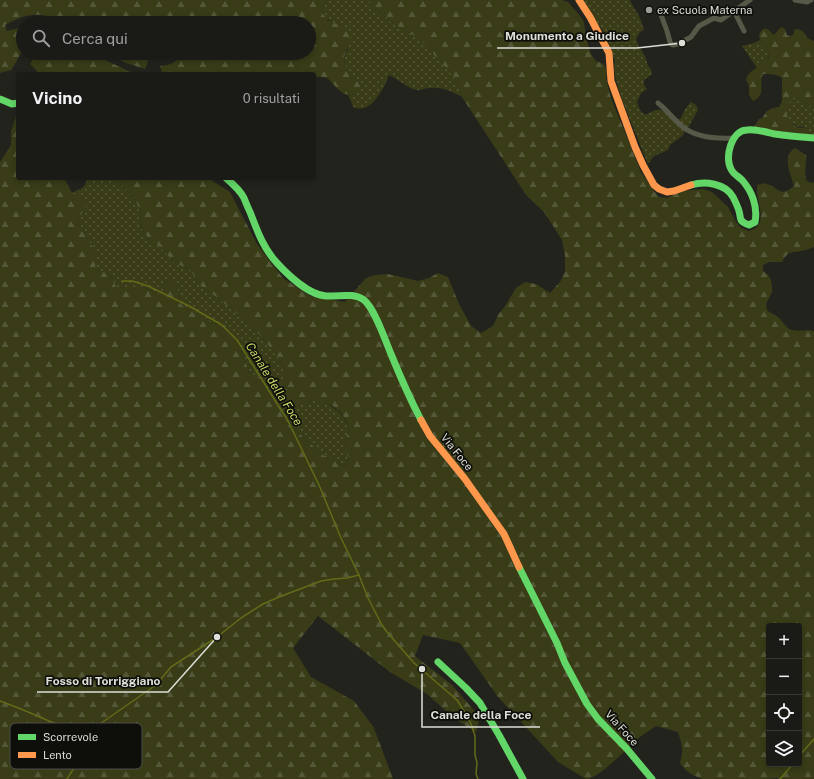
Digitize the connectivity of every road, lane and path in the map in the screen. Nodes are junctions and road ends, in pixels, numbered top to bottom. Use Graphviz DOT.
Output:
graph roads {
  1 [pos="579,0"];
  2 [pos="750,0"];
  3 [pos="795,0"];
  4 [pos="811,0"];
  5 [pos="734,11"];
  6 [pos="660,12"];
  7 [pos="744,31"];
  8 [pos="0,99"];
  9 [pos="16,103"];
  10 [pos="658,103"];
  11 [pos="734,138"];
  12 [pos="814,138"];
  13 [pos="228,180"];
  14 [pos="438,662"];
  15 [pos="523,779"];
  16 [pos="652,779"];
  1 -- 11 [label="main road"];
  2 -- 5 [label="street"];
  3 -- 4 [label="street"];
  5 -- 6 [label="street"];
  5 -- 7 [label="street"];
  8 -- 9 [label="main road"];
  10 -- 11 [label="street"];
  11 -- 12 [label="main road"];
  13 -- 16 [label="main road, Via Foce"];
  14 -- 15 [label="main road"];
}
